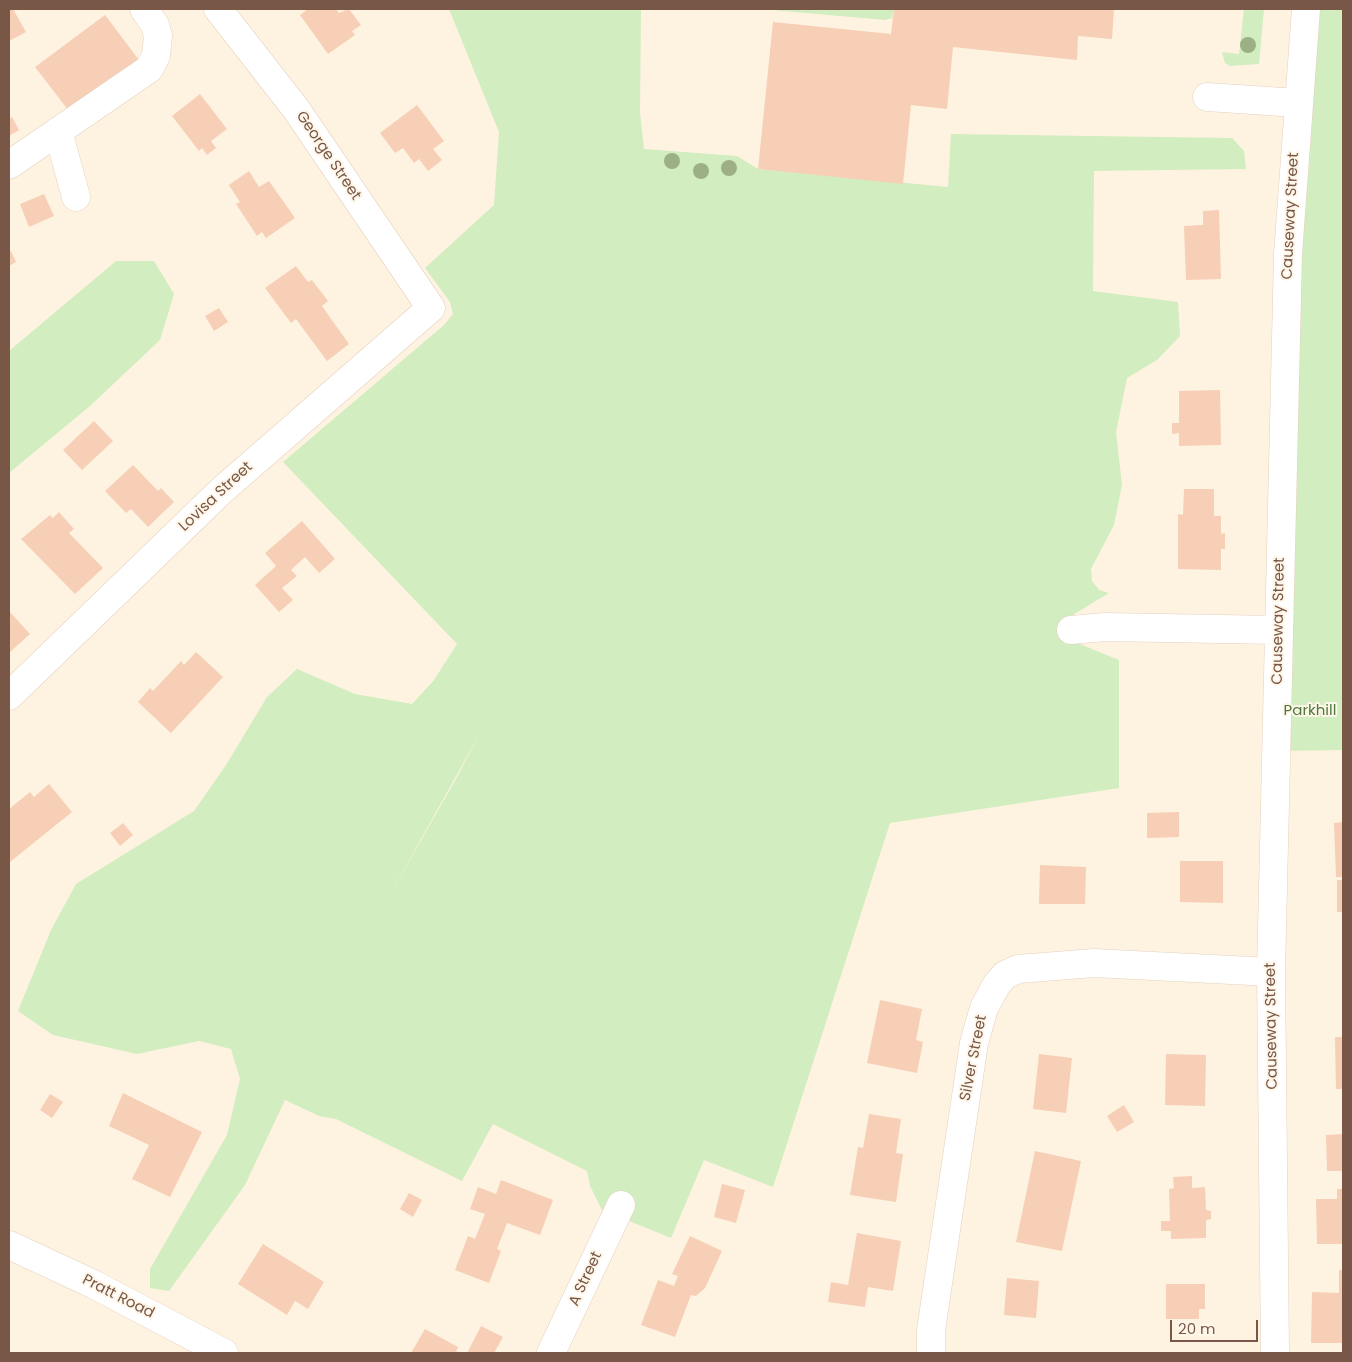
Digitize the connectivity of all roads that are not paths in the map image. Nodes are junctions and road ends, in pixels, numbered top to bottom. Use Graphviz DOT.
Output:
graph roads {
  1 [pos="144,9"];
  2 [pos="218,9"];
  3 [pos="1306,9"];
  4 [pos="1207,96"];
  5 [pos="1298,103"];
  6 [pos="58,131"];
  7 [pos="9,165"];
  8 [pos="76,197"];
  9 [pos="432,308"];
  10 [pos="1071,630"];
  11 [pos="1279,630"];
  12 [pos="9,696"];
  13 [pos="1271,972"];
  14 [pos="621,1205"];
  15 [pos="9,1245"];
  16 [pos="219,1352"];
  17 [pos="551,1353"];
  18 [pos="931,1353"];
  19 [pos="1275,1353"];
  1 -- 6 [label="street"];
  2 -- 9 [label="street, George Street"];
  3 -- 5 [label="street, Causeway Street"];
  4 -- 5 [label="street"];
  5 -- 11 [label="street, Causeway Street"];
  6 -- 7 [label="street"];
  6 -- 8 [label="street"];
  9 -- 12 [label="street, Lovisa Street"];
  10 -- 11 [label="street"];
  11 -- 13 [label="street, Causeway Street"];
  13 -- 18 [label="street, Silver Street"];
  13 -- 19 [label="street, Causeway Street"];
  14 -- 17 [label="street, A Street"];
  15 -- 16 [label="street, Pratt Road"];
}
